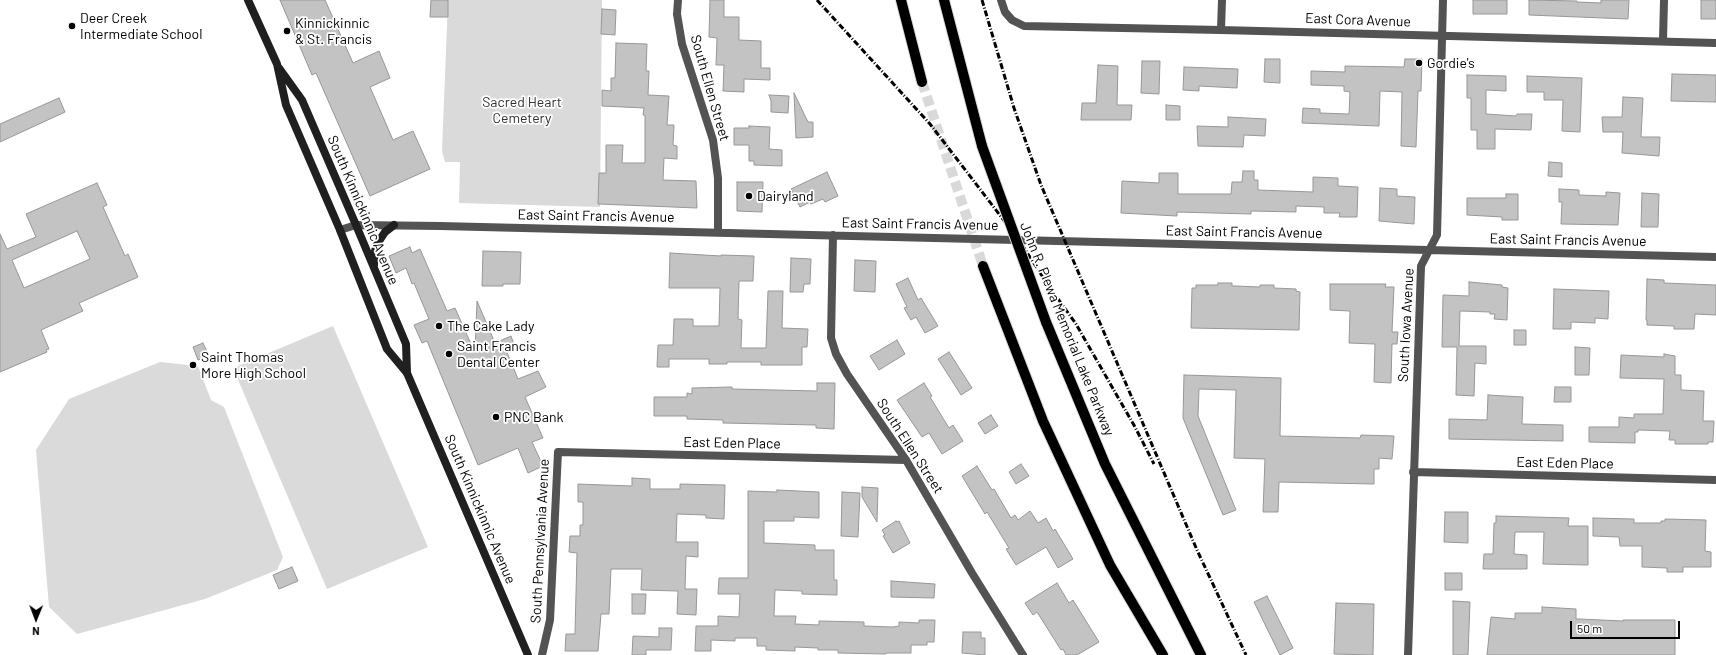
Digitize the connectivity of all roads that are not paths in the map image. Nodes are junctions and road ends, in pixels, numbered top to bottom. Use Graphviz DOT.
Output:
graph roads {
  1 [pos="248,0"];
  2 [pos="678,0"];
  3 [pos="901,0"];
  4 [pos="944,0"];
  5 [pos="1001,0"];
  6 [pos="1222,0"];
  7 [pos="1443,0"];
  8 [pos="1664,0"];
  9 [pos="1221,30"];
  10 [pos="1442,36"];
  11 [pos="1663,41"];
  12 [pos="1716,43"];
  13 [pos="276,64"];
  14 [pos="922,82"];
  15 [pos="356,225"];
  16 [pos="394,225"];
  17 [pos="340,230"];
  18 [pos="718,232"];
  19 [pos="833,235"];
  20 [pos="1429,249"];
  21 [pos="1716,257"];
  22 [pos="983,266"];
  23 [pos="374,268"];
  24 [pos="407,372"];
  25 [pos="558,452"];
  26 [pos="906,460"];
  27 [pos="1413,472"];
  28 [pos="1716,480"];
  29 [pos="528,655"];
  30 [pos="542,655"];
  31 [pos="1023,655"];
  32 [pos="1163,655"];
  33 [pos="1201,655"];
  34 [pos="1408,655"];
  1 -- 13 [label="main road, South Kinnickinnic Avenue"];
  2 -- 18 [label="street, South Ellen Street"];
  3 -- 14 [label="main road"];
  4 -- 33 [label="main road, John R. Plewa Memorial Lake Parkway, bridge"];
  5 -- 9 [label="street, East Cora Avenue"];
  6 -- 9 [label="street"];
  7 -- 10 [label="street, South Iowa Avenue"];
  8 -- 11 [label="street"];
  9 -- 10 [label="street, East Cora Avenue"];
  10 -- 11 [label="street, East Cora Avenue"];
  10 -- 20 [label="street, South Iowa Avenue"];
  11 -- 12 [label="street, East Cora Avenue"];
  13 -- 15 [label="main road, South Kinnickinnic Avenue"];
  13 -- 17 [label="main road, South Kinnickinnic Avenue"];
  15 -- 16 [label="street, East Saint Francis Avenue"];
  15 -- 17 [label="street, East Saint Francis Avenue"];
  15 -- 23 [label="main road, South Kinnickinnic Avenue"];
  16 -- 18 [label="street, East Saint Francis Avenue"];
  16 -- 23 [label="main road"];
  17 -- 24 [label="main road, South Kinnickinnic Avenue"];
  18 -- 19 [label="street, East Saint Francis Avenue"];
  19 -- 20 [label="street, East Saint Francis Avenue"];
  19 -- 26 [label="street, South Ellen Street"];
  20 -- 21 [label="street, East Saint Francis Avenue"];
  20 -- 27 [label="street, South Iowa Avenue"];
  22 -- 32 [label="main road"];
  23 -- 24 [label="main road, South Kinnickinnic Avenue"];
  24 -- 29 [label="main road, South Kinnickinnic Avenue"];
  25 -- 26 [label="street, East Eden Place"];
  25 -- 30 [label="street, South Pennsylvania Avenue"];
  26 -- 31 [label="street, South Ellen Street"];
  27 -- 28 [label="street, East Eden Place"];
  27 -- 34 [label="street, South Iowa Avenue"];
}
